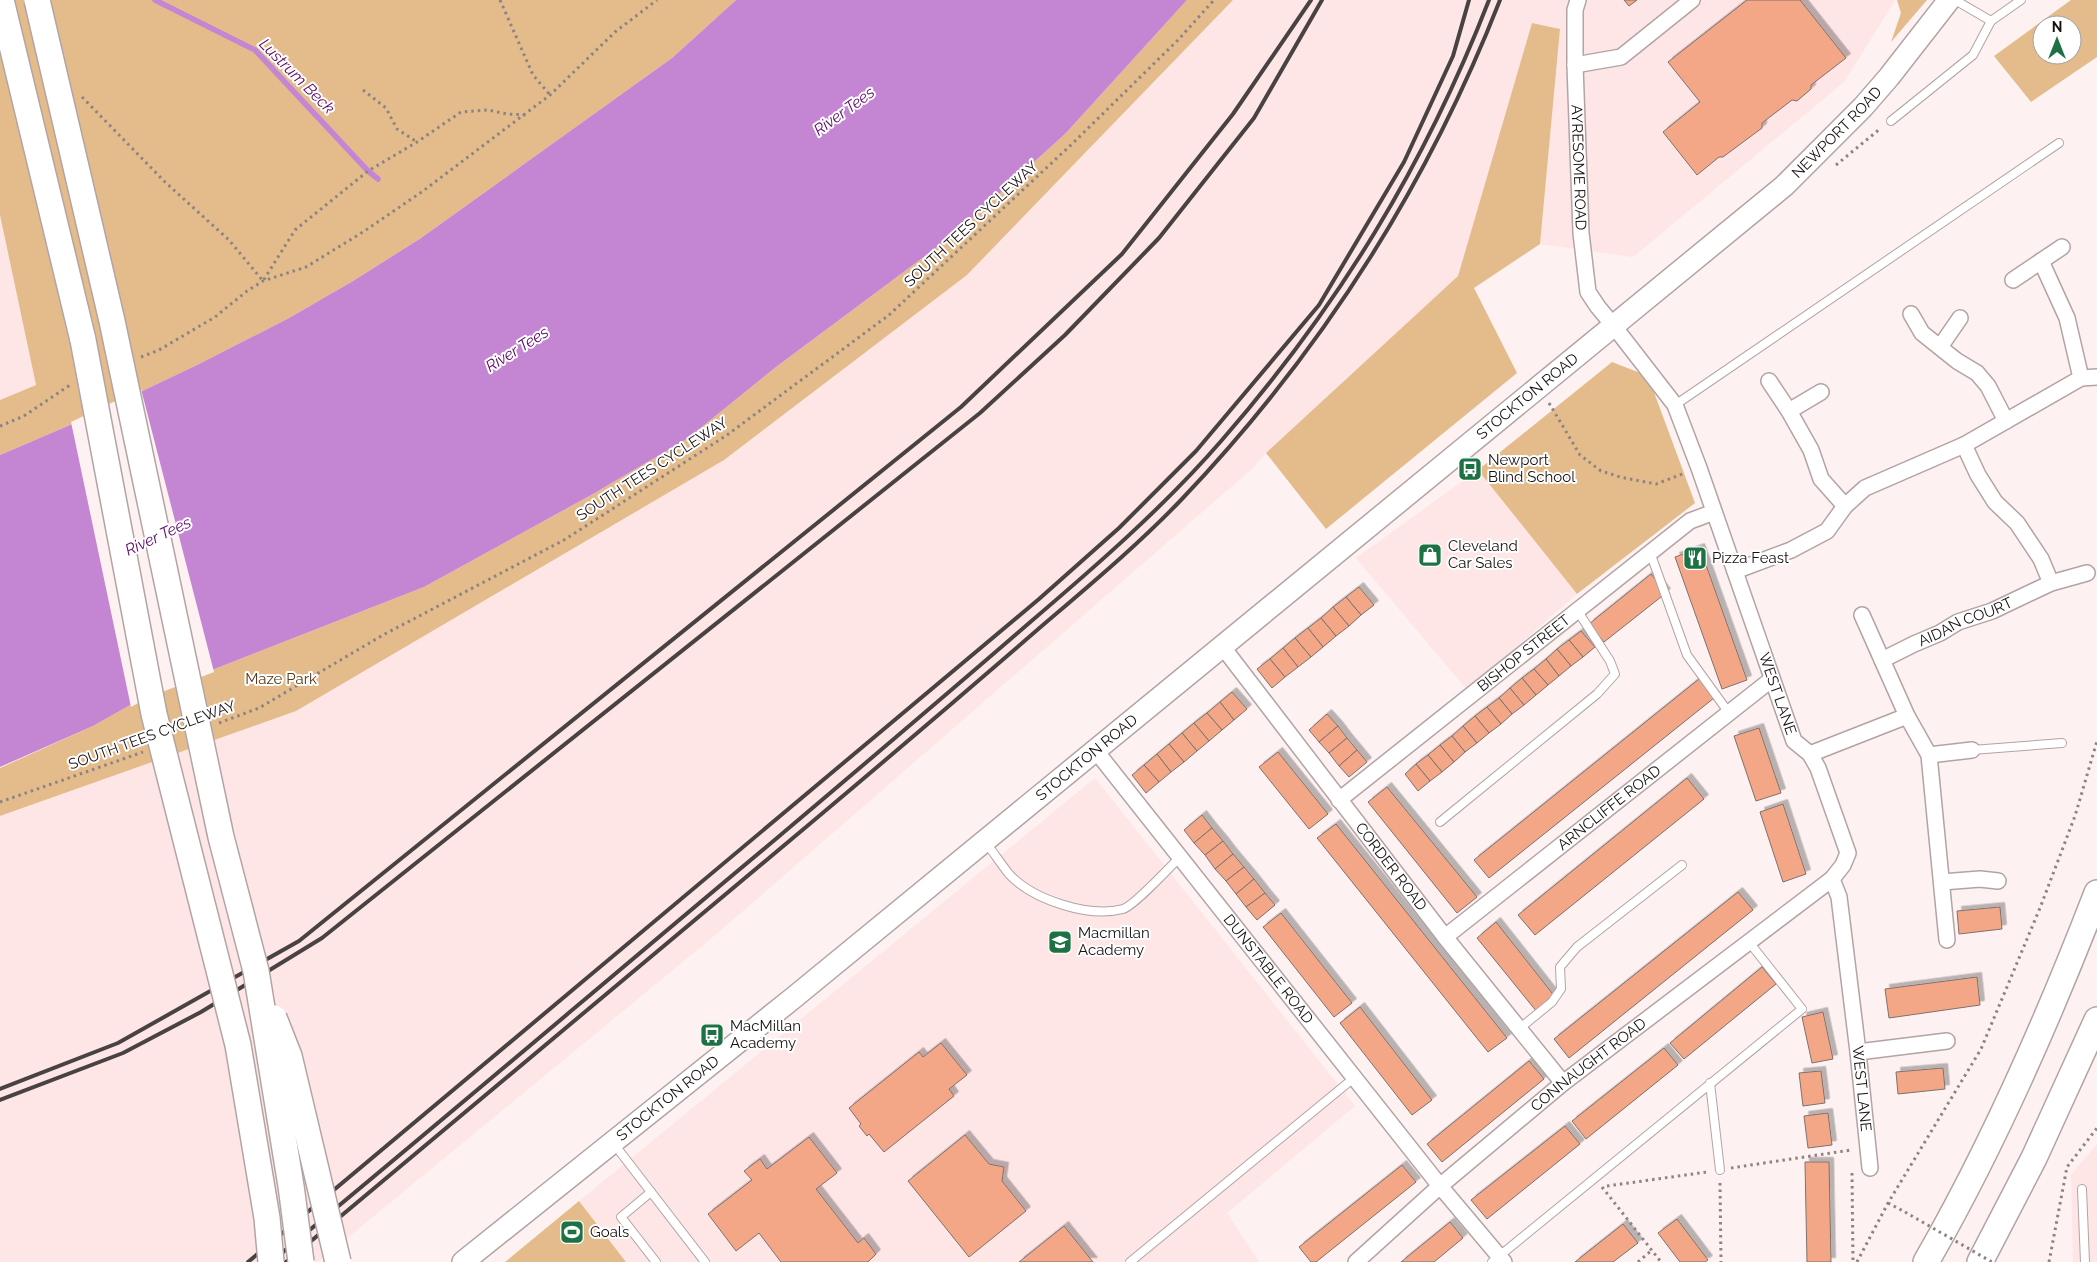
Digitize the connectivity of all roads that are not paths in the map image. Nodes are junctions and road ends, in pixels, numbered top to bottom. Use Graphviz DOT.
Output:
graph roads {
  1 [pos="1,0"];
  2 [pos="37,0"];
  3 [pos="1578,0"];
  4 [pos="1692,0"];
  5 [pos="1949,0"];
  6 [pos="1954,0"];
  7 [pos="2021,0"];
  8 [pos="1991,21"];
  9 [pos="1575,65"];
  10 [pos="1891,121"];
  11 [pos="2059,143"];
  12 [pos="2062,246"];
  13 [pos="1708,250"];
  14 [pos="2041,261"];
  15 [pos="2014,280"];
  16 [pos="1910,314"];
  17 [pos="1960,318"];
  18 [pos="1613,325"];
  19 [pos="1940,347"];
  20 [pos="2097,377"];
  21 [pos="2081,378"];
  22 [pos="1768,381"];
  23 [pos="1822,392"];
  24 [pos="1675,405"];
  25 [pos="1789,411"];
  26 [pos="2006,421"];
  27 [pos="1964,445"];
  28 [pos="1845,506"];
  29 [pos="1714,512"];
  30 [pos="1650,552"];
  31 [pos="1735,570"];
  32 [pos="2087,573"];
  33 [pos="2051,583"];
  34 [pos="1577,610"];
  35 [pos="1862,615"];
  36 [pos="1222,646"];
  37 [pos="1882,660"];
  38 [pos="1772,679"];
  39 [pos="1729,713"];
  40 [pos="1907,716"];
  41 [pos="2062,743"];
  42 [pos="1972,750"];
  43 [pos="1096,751"];
  44 [pos="1810,754"];
  45 [pos="1929,755"];
  46 [pos="1339,800"];
  47 [pos="1440,822"];
  48 [pos="985,841"];
  49 [pos="1180,857"];
  50 [pos="1682,865"];
  51 [pos="1832,879"];
  52 [pos="1998,881"];
  53 [pos="1942,882"];
  54 [pos="2097,893"];
  55 [pos="1444,937"];
  56 [pos="1948,940"];
  57 [pos="1749,942"];
  58 [pos="256,971"];
  59 [pos="2097,1020"];
  60 [pos="1519,1029"];
  61 [pos="1947,1042"];
  62 [pos="1858,1052"];
  63 [pos="1355,1077"];
  64 [pos="1562,1083"];
  65 [pos="1710,1084"];
  66 [pos="613,1142"];
  67 [pos="1870,1168"];
  68 [pos="1720,1170"];
  69 [pos="1440,1186"];
  70 [pos="2082,1189"];
  71 [pos="651,1192"];
  72 [pos="1498,1260"];
  73 [pos="270,1262"];
  74 [pos="301,1262"];
  75 [pos="338,1262"];
  76 [pos="463,1262"];
  77 [pos="656,1262"];
  78 [pos="704,1262"];
  79 [pos="1130,1262"];
  80 [pos="1356,1262"];
  81 [pos="1926,1262"];
  82 [pos="1980,1262"];
  83 [pos="2086,1262"];
  1 -- 73 [label="highway, bridge"];
  2 -- 58 [label="highway, bridge"];
  3 -- 9 [label="street, AYRESOME ROAD"];
  4 -- 9 [label="street"];
  5 -- 13 [label="main road, NEWPORT ROAD"];
  6 -- 8 [label="lane"];
  7 -- 8 [label="lane, NEWPORT ROAD"];
  8 -- 10 [label="lane, NEWPORT ROAD"];
  9 -- 18 [label="street, AYRESOME ROAD"];
  11 -- 24 [label="lane"];
  12 -- 14 [label="street"];
  13 -- 18 [label="main road, STOCKTON ROAD"];
  14 -- 15 [label="street"];
  14 -- 21 [label="street"];
  16 -- 19 [label="street"];
  17 -- 19 [label="street"];
  18 -- 24 [label="street, WEST LANE"];
  18 -- 36 [label="main road, STOCKTON ROAD"];
  19 -- 26 [label="street"];
  20 -- 21 [label="street"];
  21 -- 26 [label="street"];
  22 -- 25 [label="street"];
  23 -- 25 [label="street"];
  24 -- 29 [label="street, WEST LANE"];
  25 -- 28 [label="street"];
  26 -- 27 [label="street"];
  27 -- 28 [label="street"];
  27 -- 33 [label="street"];
  28 -- 31 [label="street"];
  29 -- 30 [label="street, BISHOP STREET"];
  29 -- 31 [label="street, WEST LANE"];
  30 -- 34 [label="street, BISHOP STREET"];
  30 -- 39 [label="lane"];
  31 -- 38 [label="street, WEST LANE"];
  32 -- 33 [label="street, AIDAN COURT"];
  33 -- 37 [label="street, AIDAN COURT"];
  34 -- 46 [label="street, BISHOP STREET"];
  34 -- 47 [label="lane"];
  35 -- 37 [label="street"];
  36 -- 43 [label="main road, STOCKTON ROAD"];
  36 -- 46 [label="street, CORDER ROAD"];
  37 -- 40 [label="street"];
  38 -- 39 [label="street, ARNCLIFFE ROAD"];
  38 -- 44 [label="street, WEST LANE"];
  39 -- 55 [label="street, ARNCLIFFE ROAD"];
  40 -- 44 [label="street"];
  40 -- 45 [label="street"];
  41 -- 42 [label="lane"];
  42 -- 45 [label="street"];
  43 -- 48 [label="main road, STOCKTON ROAD"];
  43 -- 49 [label="street, DUNSTABLE ROAD"];
  44 -- 51 [label="street, WEST LANE"];
  45 -- 53 [label="street"];
  46 -- 55 [label="street, CORDER ROAD"];
  48 -- 49 [label="lane"];
  48 -- 66 [label="main road, STOCKTON ROAD"];
  49 -- 63 [label="street, DUNSTABLE ROAD"];
  50 -- 60 [label="lane"];
  51 -- 57 [label="street, CONNAUGHT ROAD"];
  51 -- 62 [label="street, WEST LANE"];
  52 -- 53 [label="street"];
  53 -- 56 [label="street"];
  54 -- 81 [label="highway"];
  55 -- 60 [label="street, CORDER ROAD"];
  57 -- 64 [label="street, CONNAUGHT ROAD"];
  57 -- 65 [label="lane"];
  58 -- 74 [label="highway, bridge"];
  58 -- 75 [label="highway, bridge"];
  59 -- 82 [label="highway"];
  60 -- 64 [label="street, CORDER ROAD"];
  61 -- 62 [label="street"];
  62 -- 67 [label="street, WEST LANE"];
  63 -- 69 [label="street, DUNSTABLE ROAD"];
  63 -- 79 [label="lane"];
  64 -- 69 [label="street, CONNAUGHT ROAD"];
  65 -- 68 [label="lane"];
  65 -- 72 [label="lane"];
  66 -- 71 [label="lane"];
  66 -- 76 [label="main road, STOCKTON ROAD"];
  69 -- 72 [label="street, DUNSTABLE ROAD"];
  69 -- 80 [label="street, CONNAUGHT ROAD"];
  70 -- 83 [label="lane"];
  71 -- 77 [label="lane"];
  71 -- 78 [label="lane"];
}
